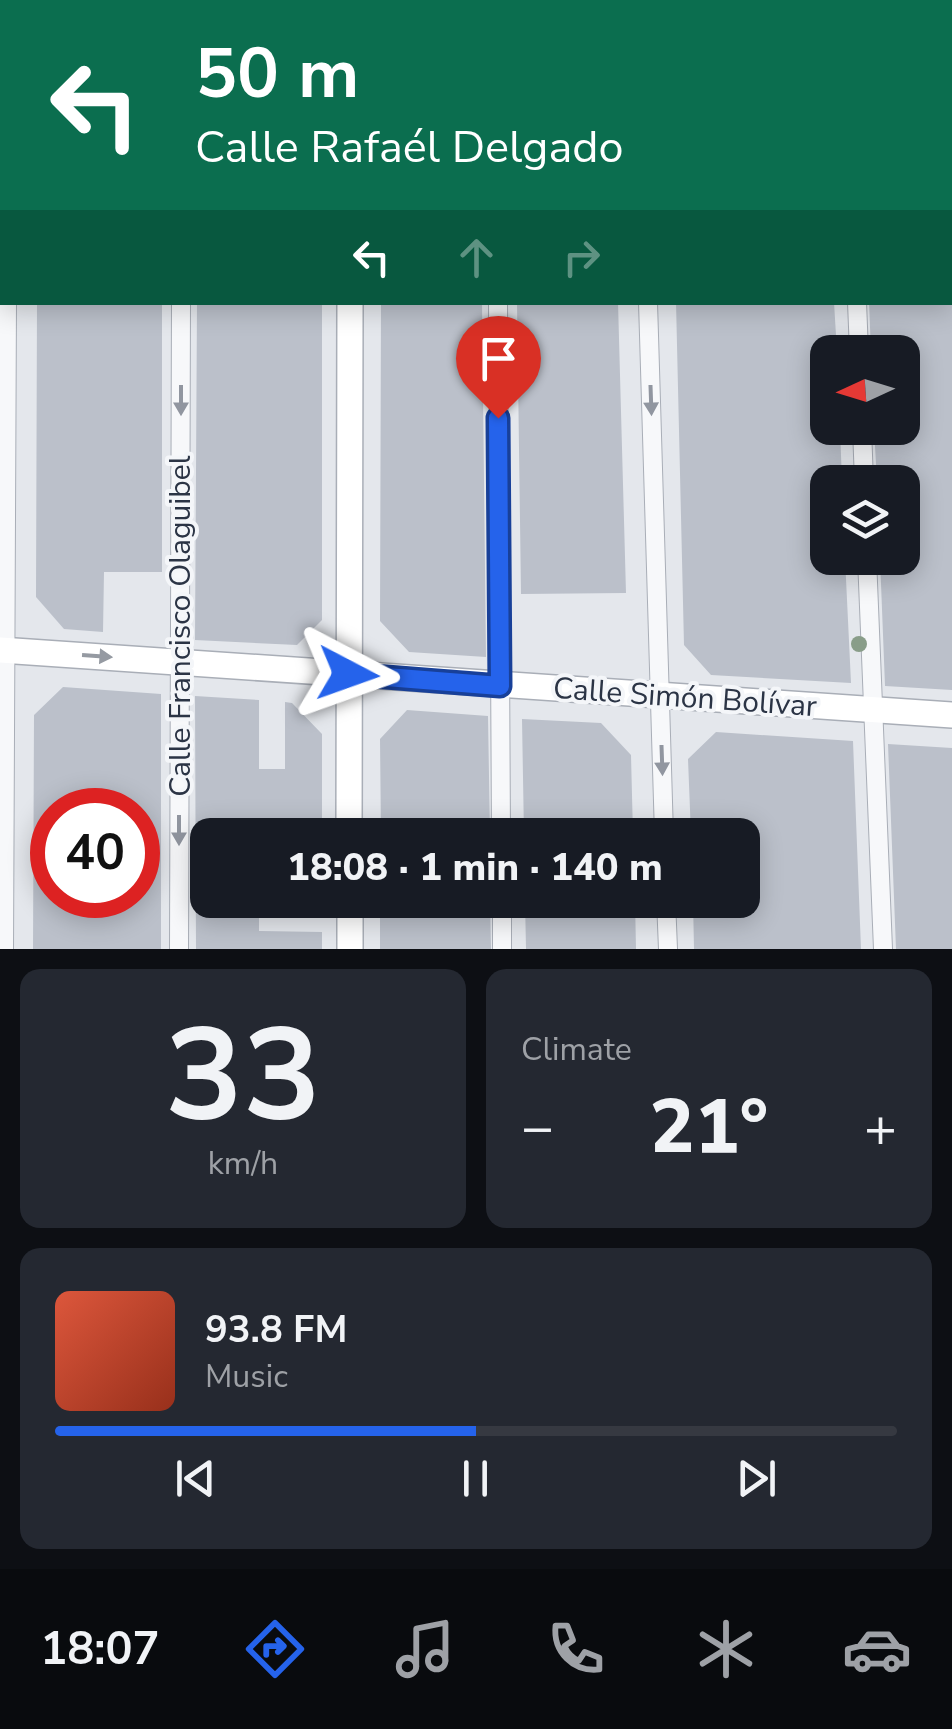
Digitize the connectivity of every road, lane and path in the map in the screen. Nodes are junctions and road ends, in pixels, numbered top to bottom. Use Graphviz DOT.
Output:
graph roads {
  1 [pos="7,305"];
  2 [pos="181,305"];
  3 [pos="350,305"];
  4 [pos="498,305"];
  5 [pos="648,305"];
  6 [pos="857,305"];
  7 [pos="858,335"];
  8 [pos="868,575"];
  9 [pos="3,650"];
  10 [pos="180,662"];
  11 [pos="348,674"];
  12 [pos="500,686"];
  13 [pos="660,695"];
  14 [pos="873,709"];
  15 [pos="952,715"];
  16 [pos="349,818"];
  17 [pos="501,818"];
  18 [pos="664,818"];
  19 [pos="350,918"];
  20 [pos="502,918"];
  21 [pos="667,918"];
  22 [pos="4,949"];
  23 [pos="179,949"];
  24 [pos="350,949"];
  25 [pos="502,949"];
  26 [pos="668,949"];
  27 [pos="883,949"];
  1 -- 9 [label="street"];
  2 -- 10 [label="street, Calle Francisco Olaguibel, one-way"];
  3 -- 11 [label="street"];
  4 -- 12 [label="street"];
  5 -- 13 [label="street, one-way"];
  6 -- 7 [label="street"];
  8 -- 14 [label="street"];
  9 -- 10 [label="street, Calle Simón Bolívar, one-way"];
  9 -- 22 [label="street"];
  10 -- 11 [label="street, Calle Simón Bolívar"];
  10 -- 23 [label="street, Calle Francisco Olaguibel, one-way"];
  11 -- 12 [label="street, Calle Simón Bolívar"];
  11 -- 16 [label="street"];
  12 -- 13 [label="street, Calle Simón Bolívar"];
  12 -- 17 [label="street"];
  13 -- 14 [label="street, Calle Simón Bolívar"];
  13 -- 18 [label="street, one-way"];
  14 -- 15 [label="street, Calle Simón Bolívar"];
  14 -- 27 [label="street"];
  19 -- 24 [label="street"];
  20 -- 25 [label="street"];
  21 -- 26 [label="street"];
}
